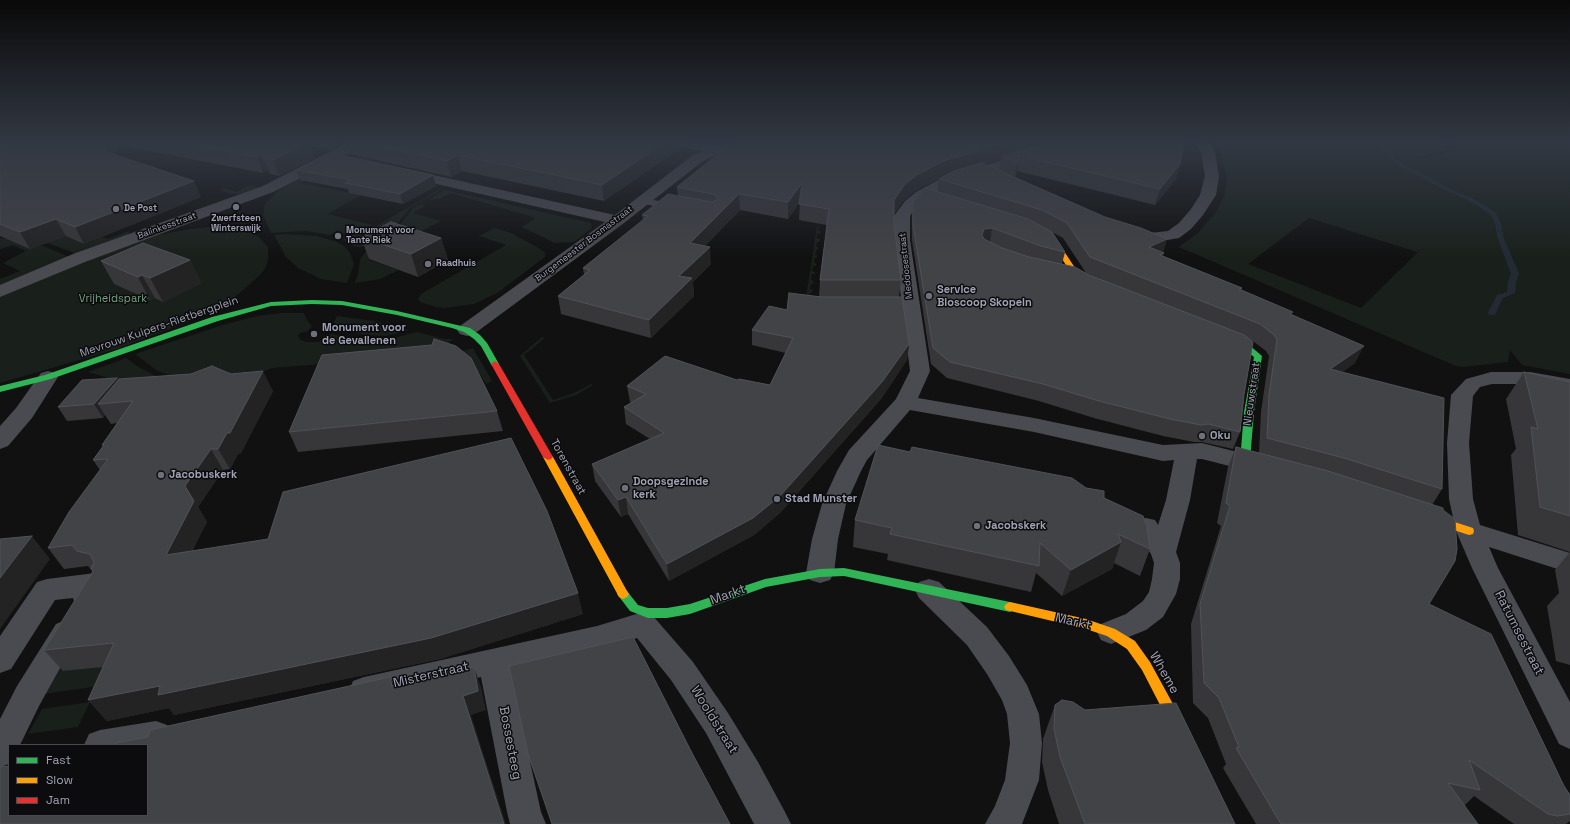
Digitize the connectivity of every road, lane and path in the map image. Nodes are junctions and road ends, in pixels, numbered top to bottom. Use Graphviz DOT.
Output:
graph roads {
  1 [pos="282,181"];
  2 [pos="445,181"];
  3 [pos="667,181"];
  4 [pos="946,181"];
  5 [pos="1211,181"];
  6 [pos="642,201"];
  7 [pos="685,209"];
  8 [pos="618,220"];
  9 [pos="1032,229"];
  10 [pos="1120,232"];
  11 [pos="1055,272"];
  12 [pos="1078,278"];
  13 [pos="1099,288"];
  14 [pos="0,292"];
  15 [pos="467,330"];
  16 [pos="1216,334"];
  17 [pos="48,378"];
  18 [pos="1570,385"];
  19 [pos="0,389"];
  20 [pos="905,402"];
  21 [pos="0,441"];
  22 [pos="1187,452"];
  23 [pos="1245,462"];
  24 [pos="1271,469"];
  25 [pos="1416,513"];
  26 [pos="1146,527"];
  27 [pos="1469,531"];
  28 [pos="1163,552"];
  29 [pos="1570,563"];
  30 [pos="820,572"];
  31 [pos="929,590"];
  32 [pos="646,618"];
  33 [pos="1111,632"];
  34 [pos="0,660"];
  35 [pos="493,661"];
  36 [pos="336,697"];
  37 [pos="179,731"];
  38 [pos="1570,734"];
  39 [pos="1184,740"];
  40 [pos="107,744"];
  41 [pos="0,752"];
  42 [pos="528,824"];
  43 [pos="773,824"];
  44 [pos="1003,824"];
  1 -- 14 [label="street, Balinkesstraat"];
  2 -- 8 [label="street"];
  3 -- 6 [label="street, Burgemeester Bosmastraat"];
  4 -- 20 [label="street, Meddosestraat"];
  5 -- 10 [label="street"];
  6 -- 7 [label="lane"];
  6 -- 8 [label="street, Burgemeester Bosmastraat"];
  8 -- 15 [label="street, Burgemeester Bosmastraat"];
  9 -- 12 [label="street"];
  11 -- 12 [label="street"];
  12 -- 13 [label="street"];
  15 -- 17 [label="street, Mevrouw Kuipers-Rietbergplein"];
  15 -- 32 [label="street, Torenstraat"];
  16 -- 23 [label="street, Nieuwstraat"];
  17 -- 19 [label="street, Mevrouw Kuipers-Rietbergplein"];
  17 -- 21 [label="street"];
  18 -- 27 [label="street, Ratumsestraat"];
  20 -- 22 [label="street"];
  20 -- 30 [label="street"];
  22 -- 23 [label="street"];
  22 -- 28 [label="street"];
  23 -- 24 [label="street"];
  25 -- 27 [label="street"];
  26 -- 28 [label="street"];
  27 -- 29 [label="street"];
  27 -- 38 [label="street, Ratumsestraat"];
  28 -- 33 [label="street"];
  30 -- 31 [label="street, Markt"];
  30 -- 32 [label="street, Markt"];
  31 -- 33 [label="street, Markt"];
  31 -- 44 [label="street"];
  32 -- 35 [label="street, Misterstraat"];
  32 -- 43 [label="street, Wooldstraat"];
  33 -- 39 [label="street, Wheme"];
  34 -- 41 [label="street"];
  35 -- 36 [label="street, Misterstraat"];
  35 -- 42 [label="street, Bossesteeg"];
  37 -- 40 [label="street"];
}
